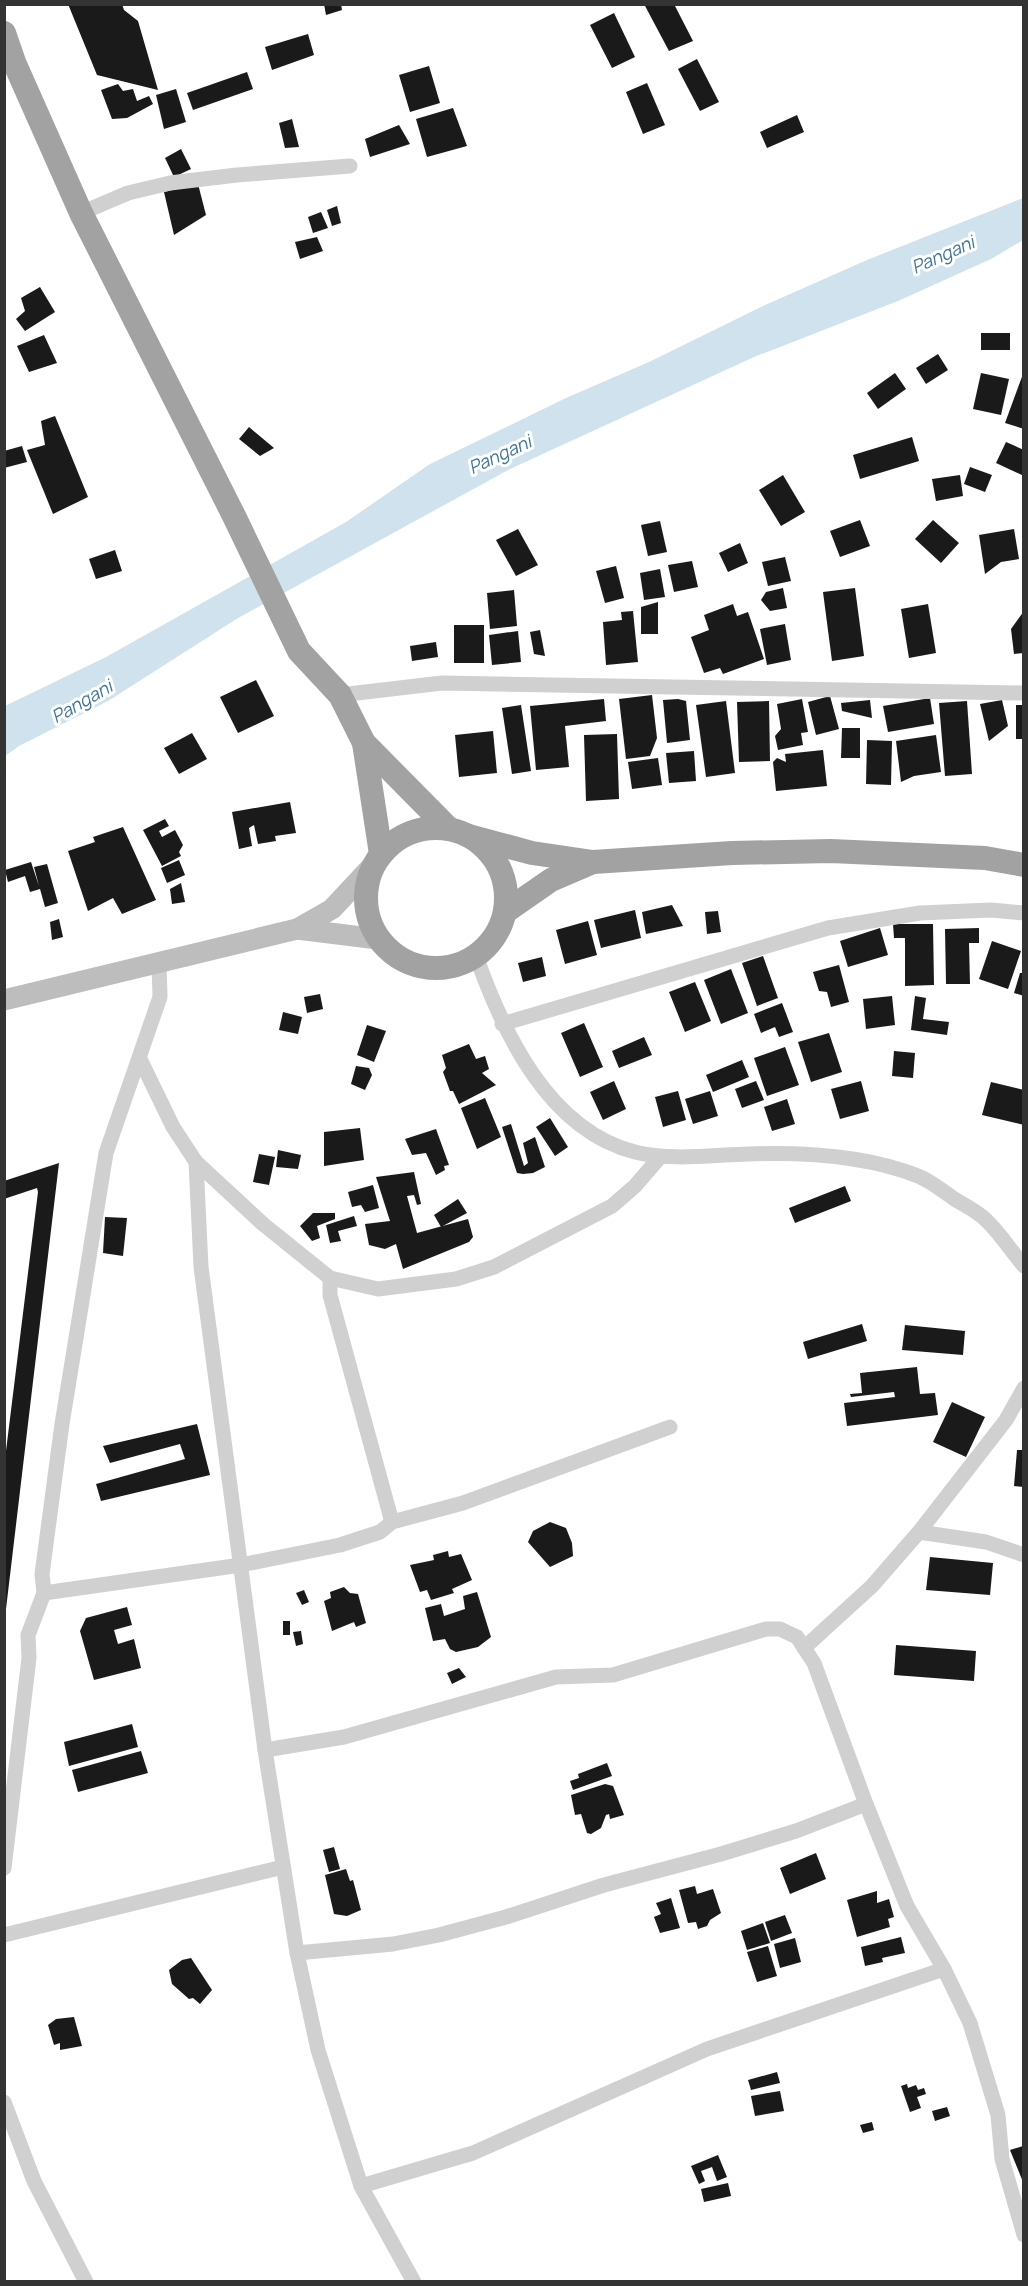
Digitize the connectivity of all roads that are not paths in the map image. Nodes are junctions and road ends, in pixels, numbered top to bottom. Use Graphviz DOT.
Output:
graph roads {
  1 [pos="4,33"];
  2 [pos="350,166"];
  3 [pos="81,213"];
  4 [pos="1023,693"];
  5 [pos="340,695"];
  6 [pos="364,743"];
  7 [pos="459,832"];
  8 [pos="378,858"];
  9 [pos="592,862"];
  10 [pos="1023,865"];
  11 [pos="505,912"];
  12 [pos="1023,913"];
  13 [pos="297,930"];
  14 [pos="378,939"];
  15 [pos="476,956"];
  16 [pos="159,962"];
  17 [pos="4,1000"];
  18 [pos="502,1024"];
  19 [pos="140,1059"];
  20 [pos="660,1157"];
  21 [pos="196,1162"];
  22 [pos="1023,1266"];
  23 [pos="330,1278"];
  24 [pos="1023,1388"];
  25 [pos="670,1427"];
  26 [pos="392,1522"];
  27 [pos="919,1532"];
  28 [pos="1023,1555"];
  29 [pos="241,1565"];
  30 [pos="44,1593"];
  31 [pos="804,1648"];
  32 [pos="265,1750"];
  33 [pos="866,1804"];
  34 [pos="283,1867"];
  35 [pos="4,1868"];
  36 [pos="4,1935"];
  37 [pos="297,1953"];
  38 [pos="944,1969"];
  39 [pos="4,2102"];
  40 [pos="361,2186"];
  41 [pos="1023,2235"];
  42 [pos="86,2282"];
  43 [pos="414,2282"];
  1 -- 3 [label="highway"];
  2 -- 3 [label="street"];
  3 -- 5 [label="highway"];
  4 -- 5 [label="street"];
  5 -- 6 [label="highway"];
  6 -- 7 [label="highway"];
  6 -- 8 [label="highway"];
  7 -- 8 [label="highway"];
  7 -- 9 [label="highway"];
  7 -- 11 [label="highway"];
  8 -- 13 [label="main road"];
  8 -- 14 [label="highway"];
  9 -- 10 [label="highway"];
  9 -- 11 [label="highway"];
  11 -- 15 [label="highway"];
  12 -- 18 [label="street"];
  13 -- 14 [label="main road"];
  13 -- 16 [label="main road"];
  14 -- 15 [label="highway"];
  15 -- 18 [label="street"];
  16 -- 17 [label="main road"];
  16 -- 19 [label="street"];
  18 -- 20 [label="street"];
  19 -- 21 [label="street"];
  19 -- 30 [label="street"];
  20 -- 22 [label="street"];
  20 -- 23 [label="street"];
  21 -- 23 [label="street"];
  21 -- 29 [label="street"];
  23 -- 26 [label="street"];
  24 -- 27 [label="street"];
  25 -- 26 [label="street"];
  26 -- 29 [label="street"];
  27 -- 28 [label="street"];
  27 -- 31 [label="street"];
  29 -- 30 [label="street"];
  29 -- 32 [label="street"];
  30 -- 35 [label="street"];
  31 -- 32 [label="street"];
  31 -- 33 [label="street"];
  32 -- 34 [label="street"];
  33 -- 37 [label="street"];
  33 -- 38 [label="street"];
  34 -- 36 [label="street"];
  34 -- 37 [label="street"];
  37 -- 40 [label="street"];
  38 -- 40 [label="street"];
  38 -- 41 [label="street"];
  39 -- 42 [label="street"];
  40 -- 43 [label="street"];
}
